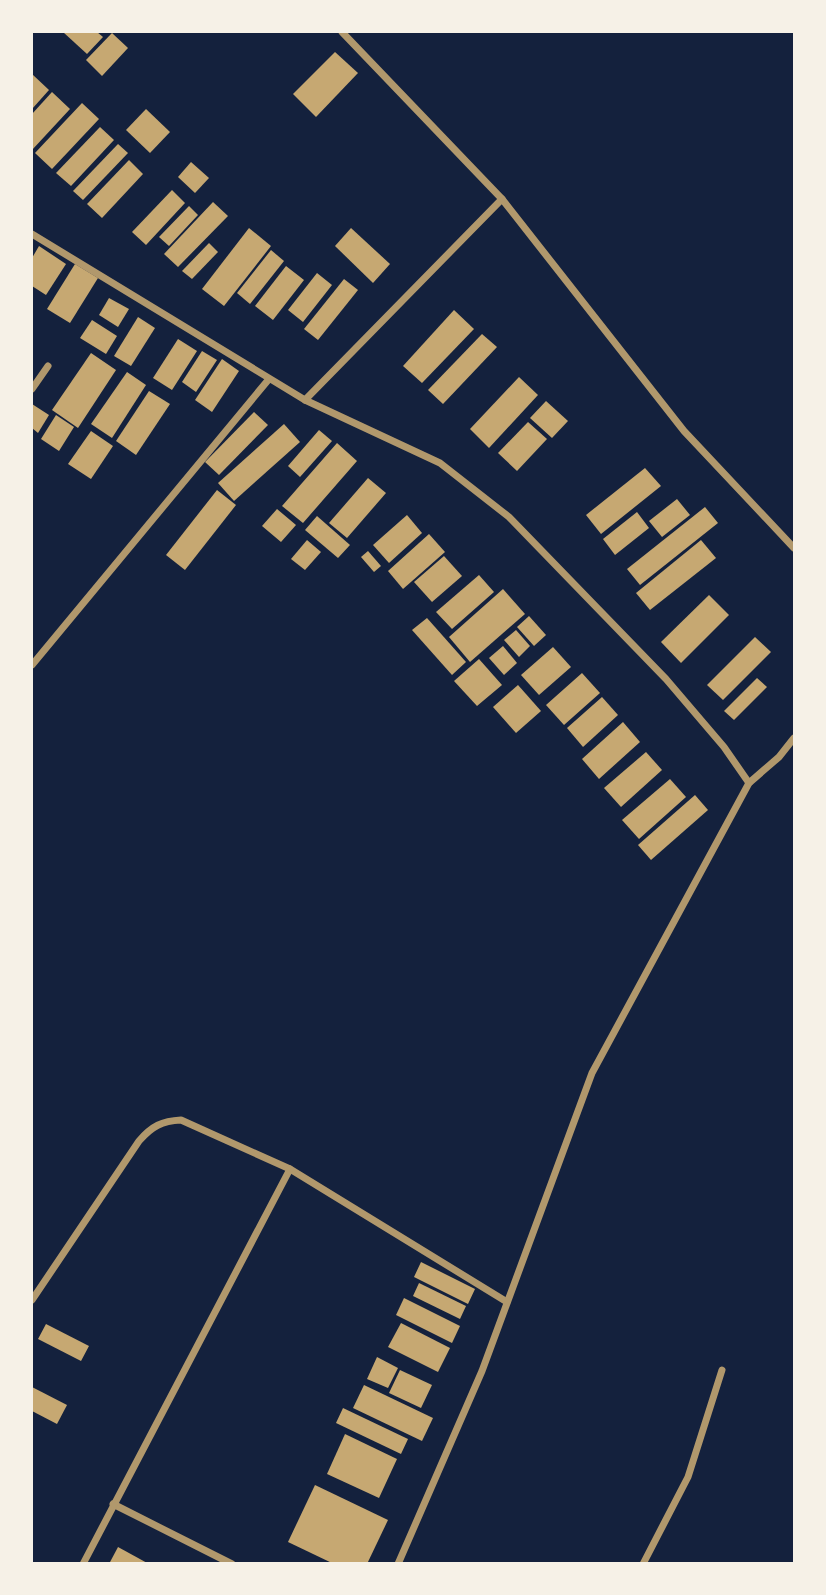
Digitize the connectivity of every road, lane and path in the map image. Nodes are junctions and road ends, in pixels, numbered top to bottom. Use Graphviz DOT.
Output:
graph roads {
  1 [pos="342,32"];
  2 [pos="502,199"];
  3 [pos="32,234"];
  4 [pos="48,366"];
  5 [pos="269,379"];
  6 [pos="32,389"];
  7 [pos="305,400"];
  8 [pos="794,548"];
  9 [pos="32,665"];
  10 [pos="794,738"];
  11 [pos="749,783"];
  12 [pos="290,1169"];
  13 [pos="32,1300"];
  14 [pos="508,1302"];
  15 [pos="722,1370"];
  16 [pos="113,1504"];
  17 [pos="83,1563"];
  18 [pos="232,1563"];
  19 [pos="398,1563"];
  20 [pos="643,1563"];
  1 -- 2 [label="street"];
  2 -- 7 [label="street"];
  2 -- 8 [label="street"];
  3 -- 5 [label="street"];
  4 -- 6 [label="street"];
  5 -- 7 [label="street"];
  5 -- 9 [label="street"];
  7 -- 11 [label="street"];
  10 -- 11 [label="street"];
  11 -- 14 [label="street"];
  12 -- 13 [label="street"];
  12 -- 14 [label="street"];
  12 -- 16 [label="street"];
  14 -- 19 [label="street"];
  15 -- 20 [label="street"];
  16 -- 17 [label="street"];
  16 -- 18 [label="street"];
}
